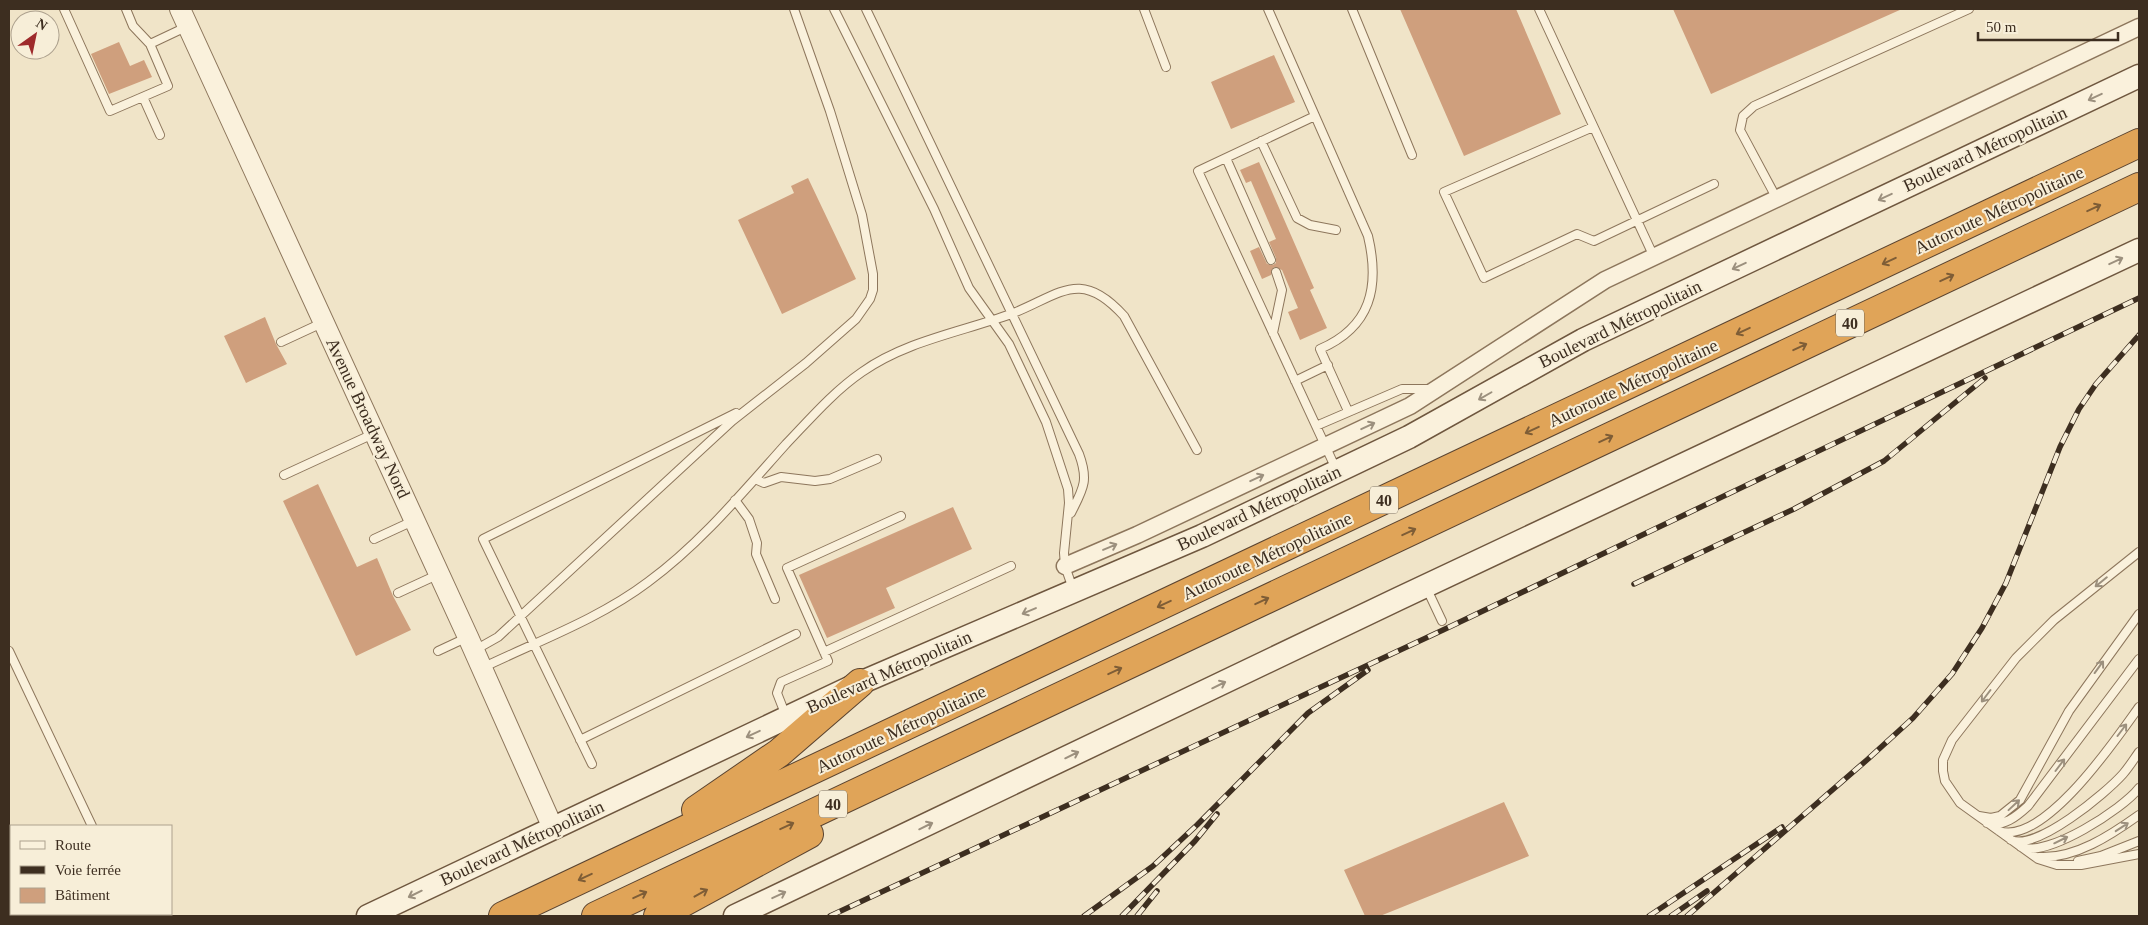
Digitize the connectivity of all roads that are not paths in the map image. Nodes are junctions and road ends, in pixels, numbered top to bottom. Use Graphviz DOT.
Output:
graph roads {
  1 [pos="64,9"];
  2 [pos="126,9"];
  3 [pos="794,9"];
  4 [pos="834,9"];
  5 [pos="866,9"];
  6 [pos="1144,9"];
  7 [pos="1268,9"];
  8 [pos="1352,9"];
  9 [pos="1539,9"];
  10 [pos="1969,9"];
  11 [pos="184,18"];
  12 [pos="2139,27"];
  13 [pos="150,44"];
  14 [pos="1166,67"];
  15 [pos="2139,76"];
  16 [pos="142,97"];
  17 [pos="1315,116"];
  18 [pos="1593,127"];
  19 [pos="160,135"];
  20 [pos="1261,142"];
  21 [pos="2139,144"];
  22 [pos="1412,155"];
  23 [pos="1226,158"];
  24 [pos="1714,184"];
  25 [pos="2139,187"];
  26 [pos="1777,199"];
  27 [pos="1637,221"];
  28 [pos="1336,230"];
  29 [pos="2139,250"];
  30 [pos="1654,257"];
  31 [pos="1271,260"];
  32 [pos="1276,272"];
  33 [pos="1012,313"];
  34 [pos="992,319"];
  35 [pos="324,323"];
  36 [pos="1273,334"];
  37 [pos="281,342"];
  38 [pos="1328,366"];
  39 [pos="1295,381"];
  40 [pos="1438,389"];
  41 [pos="751,405"];
  42 [pos="1348,411"];
  43 [pos="1316,426"];
  44 [pos="375,433"];
  45 [pos="1325,446"];
  46 [pos="1197,450"];
  47 [pos="877,459"];
  48 [pos="1337,471"];
  49 [pos="284,475"];
  50 [pos="755,479"];
  51 [pos="735,500"];
  52 [pos="901,516"];
  53 [pos="414,520"];
  54 [pos="1067,520"];
  55 [pos="374,539"];
  56 [pos="2139,552"];
  57 [pos="1011,566"];
  58 [pos="1065,566"];
  59 [pos="439,574"];
  60 [pos="1426,586"];
  61 [pos="1074,592"];
  62 [pos="398,593"];
  63 [pos="775,599"];
  64 [pos="2139,614"];
  65 [pos="519,616"];
  66 [pos="1442,621"];
  67 [pos="796,634"];
  68 [pos="532,644"];
  69 [pos="9,651"];
  70 [pos="438,651"];
  71 [pos="475,652"];
  72 [pos="824,652"];
  73 [pos="2139,659"];
  74 [pos="860,683"];
  75 [pos="1071,692"];
  76 [pos="2139,707"];
  77 [pos="787,718"];
  78 [pos="580,740"];
  79 [pos="2139,752"];
  80 [pos="592,764"];
  81 [pos="2139,788"];
  82 [pos="1970,812"];
  83 [pos="2139,815"];
  84 [pos="1985,823"];
  85 [pos="92,825"];
  86 [pos="553,828"];
  87 [pos="1995,830"];
  88 [pos="2005,837"];
  89 [pos="2139,841"];
  90 [pos="2015,844"];
  91 [pos="2028,854"];
  92 [pos="2139,854"];
  93 [pos="629,856"];
  94 [pos="2048,863"];
  95 [pos="368,916"];
  96 [pos="503,916"];
  97 [pos="596,916"];
  98 [pos="658,916"];
  99 [pos="735,916"];
  1 -- 16 [label="lane"];
  2 -- 13 [label="lane"];
  3 -- 41 [label="lane"];
  4 -- 34 [label="lane"];
  5 -- 33 [label="lane"];
  6 -- 14 [label="lane"];
  7 -- 17 [label="lane"];
  8 -- 22 [label="lane"];
  9 -- 18 [label="lane"];
  10 -- 26 [label="lane"];
  11 -- 13 [label="lane"];
  11 -- 35 [label="street, Avenue Broadway Nord"];
  12 -- 26 [label="street, Boulevard Métropolitain"];
  13 -- 16 [label="lane"];
  15 -- 48 [label="main road, Boulevard Métropolitain, one-way"];
  16 -- 19 [label="lane"];
  17 -- 20 [label="lane"];
  17 -- 38 [label="lane"];
  18 -- 27 [label="lane"];
  18 -- 27 [label="lane"];
  20 -- 23 [label="lane"];
  20 -- 28 [label="lane"];
  21 -- 93 [label="highway, Autoroute Métropolitaine / 40, one-way"];
  23 -- 31 [label="lane"];
  23 -- 36 [label="lane"];
  24 -- 27 [label="lane"];
  75 -- 25 [label="highway, 40, one-way"];
  26 -- 30 [label="street, Boulevard Métropolitain"];
  27 -- 30 [label="lane"];
  60 -- 29 [label="main road, one-way"];
  30 -- 40 [label="street, Boulevard Métropolitain"];
  32 -- 36 [label="lane"];
  33 -- 34 [label="lane"];
  33 -- 46 [label="lane"];
  33 -- 54 [label="lane"];
  34 -- 50 [label="lane"];
  34 -- 54 [label="lane"];
  35 -- 37 [label="lane"];
  35 -- 44 [label="street, Avenue Broadway Nord"];
  36 -- 39 [label="lane"];
  38 -- 39 [label="lane"];
  38 -- 42 [label="lane"];
  39 -- 43 [label="lane"];
  40 -- 42 [label="lane"];
  45 -- 40 [label="street, Boulevard Métropolitain, one-way"];
  41 -- 65 [label="lane"];
  41 -- 65 [label="lane"];
  42 -- 43 [label="lane"];
  43 -- 45 [label="lane"];
  44 -- 49 [label="lane"];
  44 -- 53 [label="street, Avenue Broadway Nord"];
  45 -- 48 [label="lane"];
  58 -- 45 [label="street, Boulevard Métropolitain, one-way"];
  47 -- 50 [label="lane"];
  48 -- 61 [label="main road, Boulevard Métropolitain"];
  50 -- 51 [label="lane"];
  51 -- 63 [label="lane"];
  51 -- 68 [label="lane"];
  52 -- 72 [label="lane"];
  53 -- 55 [label="lane"];
  53 -- 59 [label="street, Avenue Broadway Nord"];
  54 -- 58 [label="lane"];
  56 -- 82 [label="lane, one-way"];
  57 -- 72 [label="lane"];
  58 -- 61 [label="lane"];
  59 -- 62 [label="lane"];
  59 -- 71 [label="street, Avenue Broadway Nord"];
  60 -- 66 [label="lane"];
  99 -- 60 [label="main road, one-way"];
  61 -- 74 [label="main road, Boulevard Métropolitain, one-way"];
  82 -- 64 [label="lane, one-way"];
  65 -- 68 [label="lane"];
  65 -- 71 [label="lane"];
  67 -- 78 [label="lane"];
  68 -- 71 [label="lane"];
  68 -- 78 [label="lane"];
  69 -- 85 [label="lane"];
  70 -- 71 [label="lane"];
  71 -- 86 [label="street, Avenue Broadway Nord"];
  72 -- 77 [label="lane"];
  84 -- 73 [label="lane, one-way"];
  74 -- 77 [label="main road, Boulevard Métropolitain"];
  74 -- 93 [label="highway"];
  97 -- 75 [label="highway, 40, one-way"];
  98 -- 75 [label="highway, one-way"];
  87 -- 76 [label="lane, one-way"];
  77 -- 86 [label="main road, Boulevard Métropolitain, one-way"];
  78 -- 80 [label="lane"];
  79 -- 88 [label="lane"];
  90 -- 81 [label="lane, one-way"];
  82 -- 84 [label="lane"];
  91 -- 83 [label="lane, one-way"];
  84 -- 87 [label="lane"];
  86 -- 95 [label="main road, Boulevard Métropolitain, one-way"];
  87 -- 88 [label="lane"];
  88 -- 90 [label="lane"];
  89 -- 94 [label="lane"];
  90 -- 91 [label="lane"];
  91 -- 94 [label="lane"];
  92 -- 94 [label="lane"];
  93 -- 96 [label="highway, Autoroute Métropolitaine / 40, one-way"];
}
